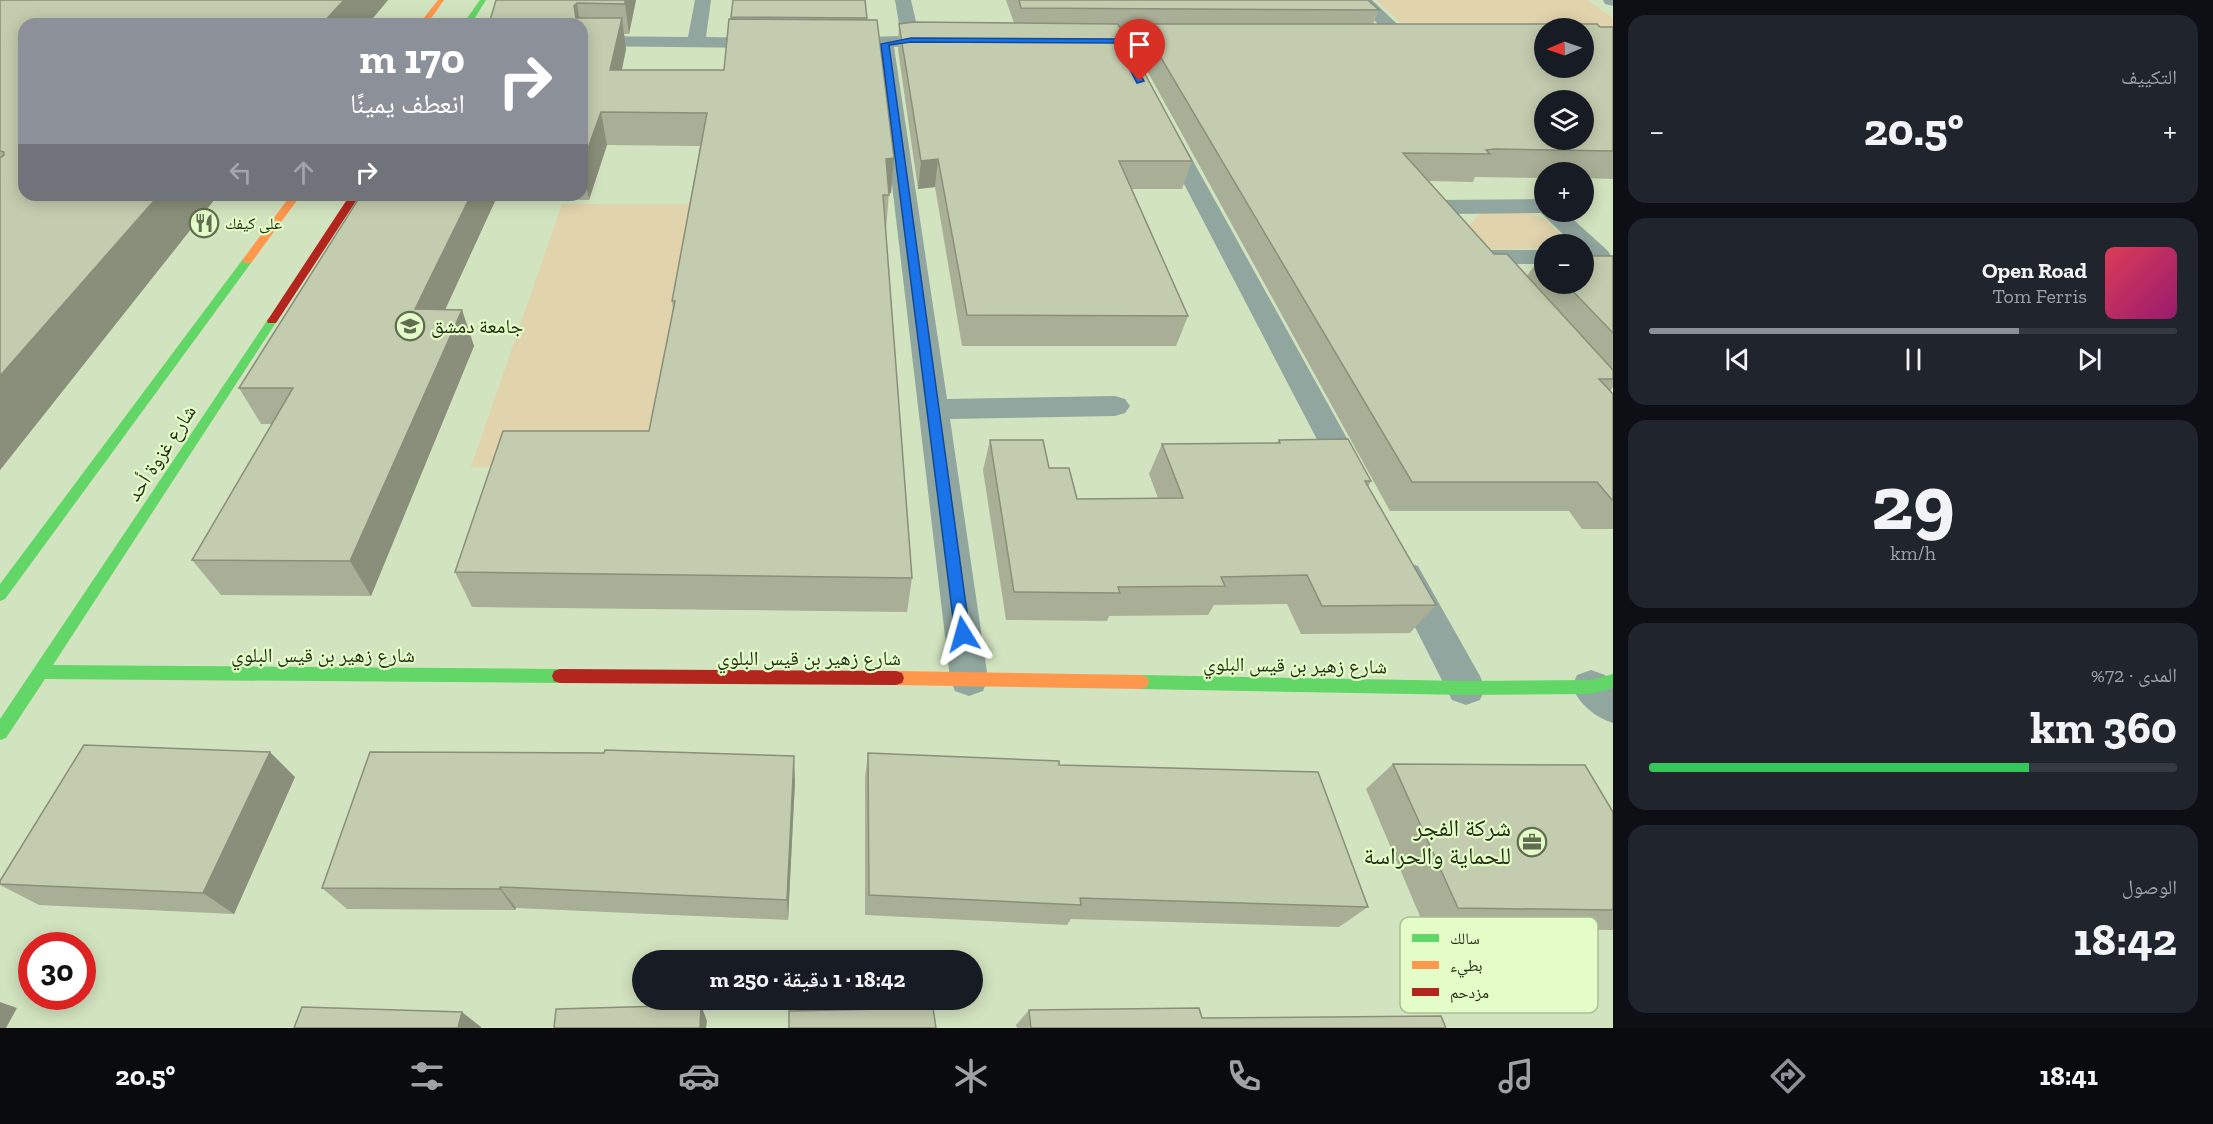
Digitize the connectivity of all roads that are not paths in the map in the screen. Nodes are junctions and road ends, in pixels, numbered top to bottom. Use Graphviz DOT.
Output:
graph roads {
  1 [pos="441,0"];
  2 [pos="483,0"];
  3 [pos="703,0"];
  4 [pos="903,0"];
  5 [pos="1362,0"];
  6 [pos="428,18"];
  7 [pos="471,18"];
  8 [pos="957,40"];
  9 [pos="588,41"];
  10 [pos="1061,41"];
  11 [pos="1119,41"];
  12 [pos="696,42"];
  13 [pos="898,42"];
  14 [pos="1203,42"];
  15 [pos="790,43"];
  16 [pos="814,43"];
  17 [pos="1383,43"];
  18 [pos="1407,43"];
  19 [pos="1430,43"];
  20 [pos="1135,71"];
  21 [pos="1156,111"];
  22 [pos="292,201"];
  23 [pos="351,201"];
  24 [pos="1534,206"];
  25 [pos="1563,222"];
  26 [pos="1576,234"];
  27 [pos="1482,257"];
  28 [pos="1534,257"];
  29 [pos="1505,284"];
  30 [pos="1115,406"];
  31 [pos="933,409"];
  32 [pos="1366,502"];
  33 [pos="1394,554"];
  34 [pos="0,595"];
  35 [pos="40,672"];
  36 [pos="969,679"];
  37 [pos="1466,688"];
  38 [pos="1606,691"];
  39 [pos="0,733"];
  1 -- 6 [label="main road"];
  2 -- 7 [label="main road"];
  3 -- 12 [label="street"];
  4 -- 13 [label="street"];
  5 -- 18 [label="street"];
  8 -- 13 [label="street"];
  9 -- 12 [label="street"];
  10 -- 11 [label="street"];
  11 -- 14 [label="street"];
  11 -- 20 [label="street"];
  12 -- 15 [label="street"];
  13 -- 16 [label="street"];
  13 -- 31 [label="street"];
  17 -- 18 [label="street"];
  18 -- 19 [label="street"];
  21 -- 32 [label="street"];
  22 -- 34 [label="main road"];
  23 -- 35 [label="main road, شارع غزوة أحد"];
  24 -- 27 [label="street"];
  25 -- 26 [label="street"];
  27 -- 28 [label="street"];
  27 -- 29 [label="street"];
  30 -- 31 [label="street"];
  31 -- 36 [label="street"];
  33 -- 37 [label="street"];
  35 -- 36 [label="main road, شارع زهير بن قيس البلوي"];
  35 -- 39 [label="main road, شارع غزوة أحد"];
  36 -- 37 [label="main road, شارع زهير بن قيس البلوي"];
  37 -- 38 [label="main road, شارع زهير بن قيس البلوي"];
}
